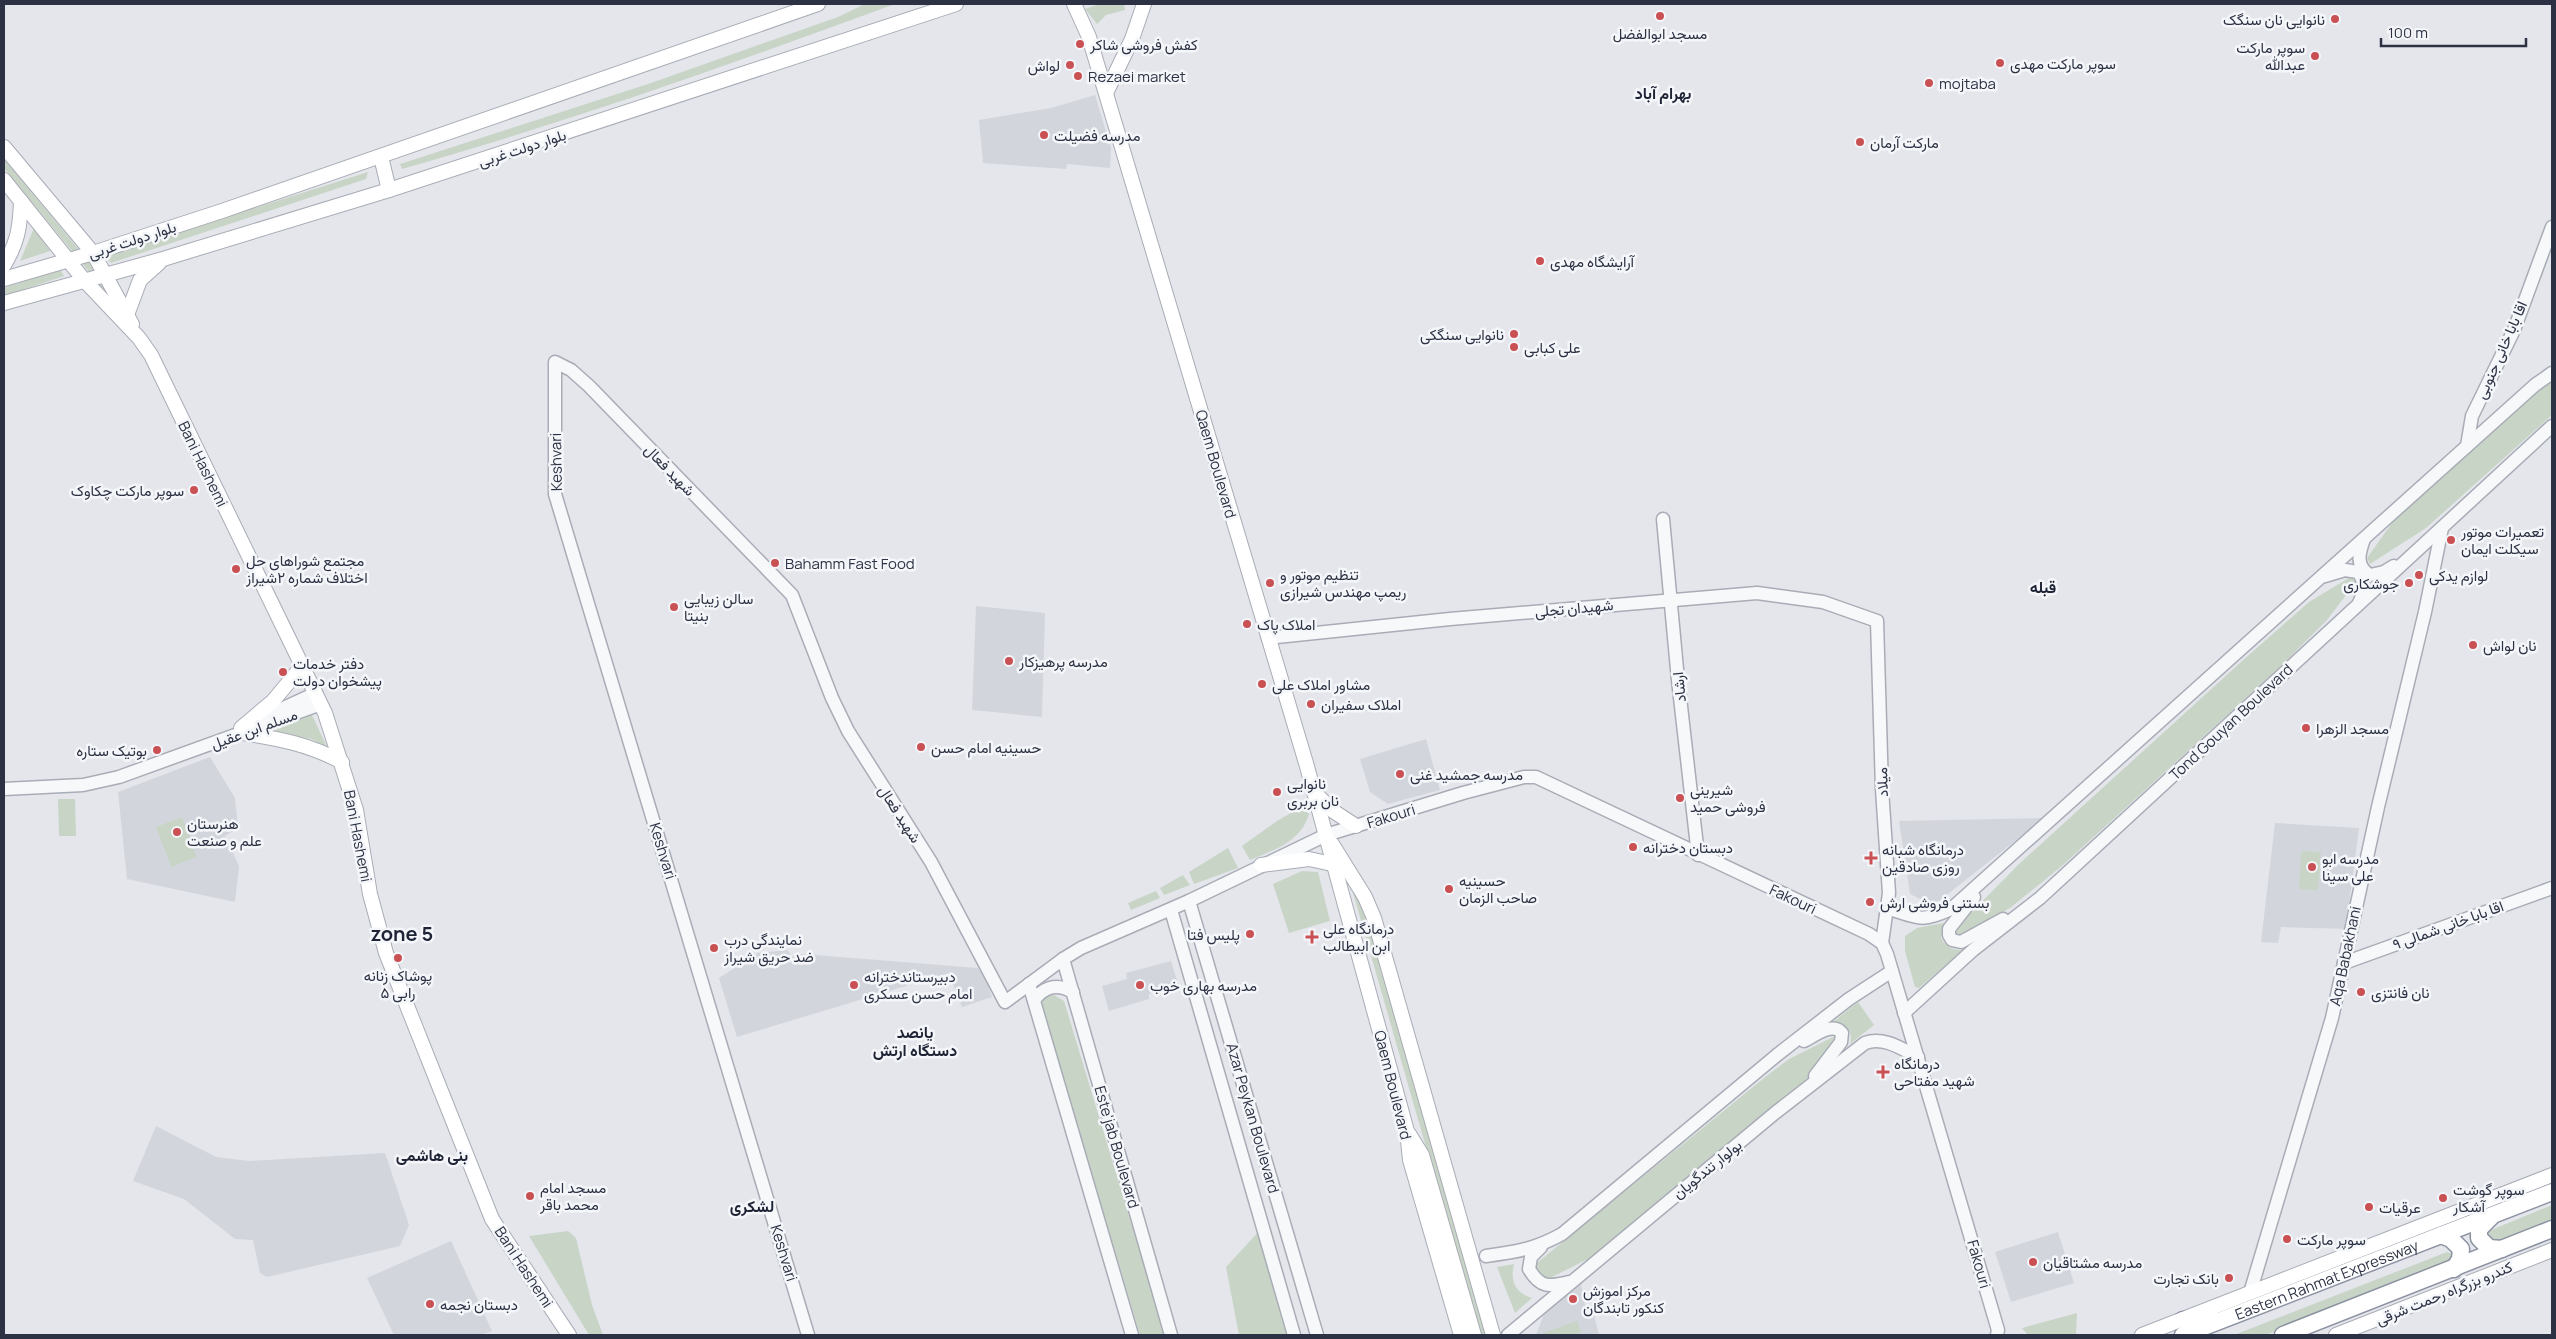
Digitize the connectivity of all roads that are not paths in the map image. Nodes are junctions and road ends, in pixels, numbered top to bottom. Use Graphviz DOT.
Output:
graph roads {
  1 [pos="818,4"];
  2 [pos="954,4"];
  3 [pos="1074,4"];
  4 [pos="1144,4"];
  5 [pos="1106,93"];
  6 [pos="4,147"];
  7 [pos="381,156"];
  8 [pos="4,180"];
  9 [pos="389,190"];
  10 [pos="21,201"];
  11 [pos="2552,227"];
  12 [pos="94,254"];
  13 [pos="163,259"];
  14 [pos="70,261"];
  15 [pos="4,265"];
  16 [pos="107,274"];
  17 [pos="4,279"];
  18 [pos="84,280"];
  19 [pos="4,303"];
  20 [pos="127,315"];
  21 [pos="138,338"];
  22 [pos="555,362"];
  23 [pos="2552,373"];
  24 [pos="2552,426"];
  25 [pos="2467,446"];
  26 [pos="1663,519"];
  27 [pos="2442,528"];
  28 [pos="2364,539"];
  29 [pos="2411,556"];
  30 [pos="2321,577"];
  31 [pos="1670,600"];
  32 [pos="2354,609"];
  33 [pos="1878,621"];
  34 [pos="1268,638"];
  35 [pos="303,664"];
  36 [pos="318,698"];
  37 [pos="242,730"];
  38 [pos="342,762"];
  39 [pos="4,789"];
  40 [pos="1314,792"];
  41 [pos="1356,826"];
  42 [pos="1326,835"];
  43 [pos="1698,855"];
  44 [pos="1332,864"];
  45 [pos="1261,865"];
  46 [pos="1995,870"];
  47 [pos="2552,888"];
  48 [pos="2040,898"];
  49 [pos="1189,901"];
  50 [pos="1888,908"];
  51 [pos="1171,910"];
  52 [pos="1882,943"];
  53 [pos="1063,959"];
  54 [pos="1207,962"];
  55 [pos="2344,963"];
  56 [pos="1188,970"];
  57 [pos="1892,971"];
  58 [pos="1029,984"];
  59 [pos="1073,992"];
  60 [pos="1034,1000"];
  61 [pos="1904,1012"];
  62 [pos="1234,1053"];
  63 [pos="1777,1055"];
  64 [pos="1918,1057"];
  65 [pos="1214,1060"];
  66 [pos="1804,1090"];
  67 [pos="1407,1131"];
  68 [pos="1269,1173"];
  69 [pos="2552,1175"];
  70 [pos="1248,1178"];
  71 [pos="2552,1192"];
  72 [pos="2492,1215"];
  73 [pos="2552,1229"];
  74 [pos="2441,1235"];
  75 [pos="1543,1245"];
  76 [pos="2502,1249"];
  77 [pos="2552,1250"];
  78 [pos="1486,1256"];
  79 [pos="1297,1268"];
  80 [pos="2454,1269"];
  81 [pos="1277,1276"];
  82 [pos="1570,1282"];
  83 [pos="2250,1293"];
  84 [pos="2183,1328"];
  85 [pos="1999,1333"];
  86 [pos="569,1335"];
  87 [pos="808,1335"];
  88 [pos="1132,1335"];
  89 [pos="1171,1335"];
  90 [pos="1294,1335"];
  91 [pos="1317,1335"];
  92 [pos="1461,1335"];
  93 [pos="1474,1335"];
  94 [pos="1493,1335"];
  95 [pos="1508,1335"];
  96 [pos="2142,1335"];
  97 [pos="2283,1335"];
  98 [pos="2336,1335"];
  1 -- 7 [label="main road, بلوار دولت غربی"];
  2 -- 9 [label="main road, بلوار دولت غربی"];
  3 -- 5 [label="main road, Qaem Boulevard"];
  4 -- 5 [label="main road"];
  5 -- 34 [label="main road, Qaem Boulevard"];
  6 -- 12 [label="main road, Bani Hashemi"];
  7 -- 9 [label="main road"];
  7 -- 12 [label="main road, بلوار دولت غربی"];
  8 -- 10 [label="main road, Bani Hashemi"];
  9 -- 13 [label="main road, بلوار دولت غربی"];
  10 -- 14 [label="main road, Bani Hashemi"];
  10 -- 15 [label="main road"];
  11 -- 25 [label="street, اقا بابا خانی جنوبی"];
  12 -- 14 [label="main road, بلوار دولت غربی"];
  12 -- 16 [label="main road, Bani Hashemi"];
  13 -- 16 [label="main road, بلوار دولت غربی"];
  13 -- 20 [label="main road"];
  14 -- 17 [label="main road, بلوار دولت غربی"];
  14 -- 18 [label="main road, Bani Hashemi"];
  16 -- 18 [label="main road, بلوار دولت غربی"];
  16 -- 20 [label="main road, Bani Hashemi"];
  18 -- 19 [label="main road, بلوار دولت غربی"];
  18 -- 21 [label="main road, Bani Hashemi"];
  20 -- 21 [label="main road, Bani Hashemi"];
  21 -- 35 [label="main road, Bani Hashemi"];
  22 -- 58 [label="street, شهید فعال"];
  22 -- 87 [label="street, Keshvari"];
  23 -- 25 [label="street"];
  24 -- 27 [label="street, Tond Gouyan Boulevard"];
  25 -- 28 [label="street"];
  26 -- 31 [label="street, ارشاد"];
  27 -- 29 [label="street, Tond Gouyan Boulevard"];
  27 -- 55 [label="street, Aqa Babakhani"];
  28 -- 29 [label="street"];
  28 -- 30 [label="street"];
  29 -- 32 [label="street, Tond Gouyan Boulevard"];
  30 -- 32 [label="street"];
  30 -- 46 [label="street"];
  31 -- 33 [label="street, شهیدان تجلی"];
  31 -- 34 [label="street, شهیدان تجلی"];
  31 -- 43 [label="street, ارشاد"];
  32 -- 48 [label="street, Tond Gouyan Boulevard"];
  33 -- 50 [label="street, میلاد"];
  34 -- 40 [label="main road, Qaem Boulevard"];
  35 -- 36 [label="main road, Bani Hashemi"];
  35 -- 37 [label="main road"];
  36 -- 37 [label="street, مسلم ابن عقیل"];
  36 -- 38 [label="main road, Bani Hashemi"];
  37 -- 38 [label="main road"];
  37 -- 39 [label="street, مسلم ابن عقیل"];
  38 -- 86 [label="main road, Bani Hashemi"];
  40 -- 41 [label="main road"];
  40 -- 42 [label="main road, Qaem Boulevard"];
  41 -- 42 [label="street, Fakouri"];
  41 -- 43 [label="street, Fakouri"];
  42 -- 44 [label="main road, Qaem Boulevard"];
  42 -- 45 [label="street, شهید فعال"];
  42 -- 94 [label="main road, Qaem Boulevard"];
  43 -- 52 [label="street, Fakouri"];
  44 -- 45 [label="main road"];
  44 -- 67 [label="main road, Qaem Boulevard"];
  45 -- 49 [label="street, شهید فعال"];
  46 -- 48 [label="street"];
  46 -- 50 [label="street"];
  47 -- 55 [label="street, ۹ اقا بابا خانی شمالی"];
  48 -- 61 [label="street, Tond Gouyan Boulevard"];
  49 -- 51 [label="street, شهید فعال"];
  49 -- 54 [label="street, Azar Peykan Boulevard"];
  50 -- 52 [label="street, میلاد"];
  51 -- 53 [label="street, شهید فعال"];
  51 -- 56 [label="street, Azar Peykan Boulevard"];
  52 -- 57 [label="street, Fakouri"];
  53 -- 58 [label="street, شهید فعال"];
  53 -- 59 [label="street, Este'jab Boulevard"];
  54 -- 56 [label="street"];
  54 -- 62 [label="street, Azar Peykan Boulevard"];
  55 -- 83 [label="street, Aqa Babakhani"];
  56 -- 65 [label="street, Azar Peykan Boulevard"];
  57 -- 61 [label="street, Fakouri"];
  57 -- 63 [label="street"];
  58 -- 60 [label="street"];
  59 -- 60 [label="street"];
  59 -- 89 [label="street, Este'jab Boulevard"];
  60 -- 88 [label="street"];
  61 -- 64 [label="street, Fakouri"];
  62 -- 65 [label="street"];
  62 -- 68 [label="street, Azar Peykan Boulevard"];
  63 -- 66 [label="street"];
  63 -- 75 [label="street"];
  64 -- 66 [label="street, بولوار تندگویان"];
  64 -- 85 [label="street, Fakouri"];
  65 -- 70 [label="street, Azar Peykan Boulevard"];
  66 -- 82 [label="street, بولوار تندگویان"];
  67 -- 92 [label="main road, Qaem Boulevard"];
  67 -- 93 [label="main road"];
  68 -- 70 [label="street"];
  68 -- 79 [label="street, Azar Peykan Boulevard"];
  69 -- 83 [label="main road"];
  70 -- 81 [label="street, Azar Peykan Boulevard"];
  71 -- 72 [label="highway"];
  72 -- 74 [label="highway, Eastern Rahmat Expressway"];
  72 -- 76 [label="highway"];
  73 -- 76 [label="highway"];
  74 -- 80 [label="highway"];
  74 -- 84 [label="highway, Eastern Rahmat Expressway"];
  75 -- 78 [label="street"];
  75 -- 82 [label="street"];
  76 -- 80 [label="highway"];
  77 -- 98 [label="main road, کندرو بزرگراه رحمت شرقی"];
  79 -- 81 [label="street"];
  79 -- 91 [label="street, Azar Peykan Boulevard"];
  80 -- 97 [label="highway"];
  81 -- 90 [label="street, Azar Peykan Boulevard"];
  82 -- 95 [label="street, بولوار تندگویان"];
  83 -- 84 [label="main road"];
  84 -- 96 [label="main road"];
}
